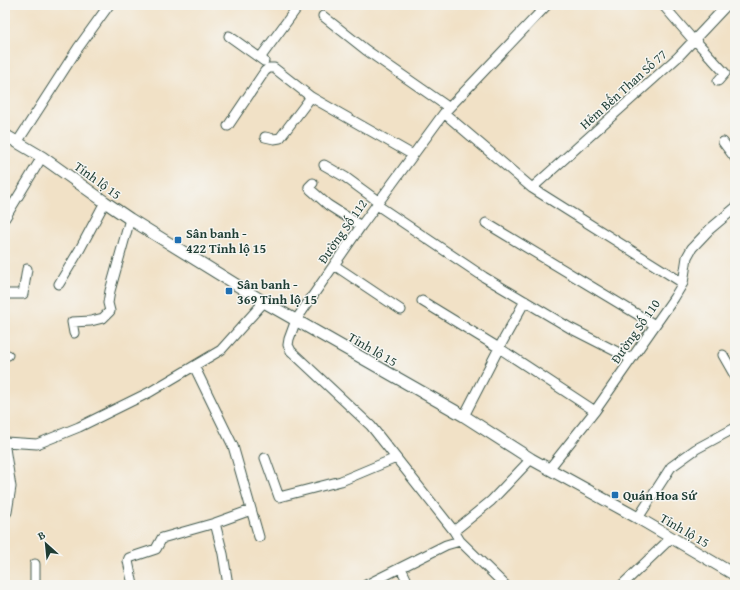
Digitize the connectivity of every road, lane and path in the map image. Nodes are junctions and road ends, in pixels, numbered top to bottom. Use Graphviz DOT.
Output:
graph roads {
  1 [pos="109,5"];
  2 [pos="299,5"];
  3 [pos="547,5"];
  4 [pos="663,5"];
  5 [pos="727,5"];
  6 [pos="323,16"];
  7 [pos="229,36"];
  8 [pos="694,41"];
  9 [pos="260,58"];
  10 [pos="274,68"];
  11 [pos="718,81"];
  12 [pos="311,97"];
  13 [pos="446,110"];
  14 [pos="228,126"];
  15 [pos="5,135"];
  16 [pos="265,137"];
  17 [pos="18,141"];
  18 [pos="723,142"];
  19 [pos="413,155"];
  20 [pos="42,157"];
  21 [pos="735,158"];
  22 [pos="324,165"];
  23 [pos="313,183"];
  24 [pos="532,188"];
  25 [pos="105,202"];
  26 [pos="378,203"];
  27 [pos="735,208"];
  28 [pos="5,218"];
  29 [pos="130,219"];
  30 [pos="486,223"];
  31 [pos="361,226"];
  32 [pos="334,265"];
  33 [pos="27,269"];
  34 [pos="683,283"];
  35 [pos="59,284"];
  36 [pos="5,294"];
  37 [pos="422,301"];
  38 [pos="526,301"];
  39 [pos="264,302"];
  40 [pos="401,310"];
  41 [pos="296,320"];
  42 [pos="655,325"];
  43 [pos="74,333"];
  44 [pos="499,348"];
  45 [pos="723,355"];
  46 [pos="631,359"];
  47 [pos="194,366"];
  48 [pos="735,376"];
  49 [pos="595,411"];
  50 [pos="464,416"];
  51 [pos="735,428"];
  52 [pos="5,442"];
  53 [pos="5,448"];
  54 [pos="265,458"];
  55 [pos="396,458"];
  56 [pos="531,459"];
  57 [pos="548,469"];
  58 [pos="251,510"];
  59 [pos="5,514"];
  60 [pos="638,518"];
  61 [pos="215,523"];
  62 [pos="454,531"];
  63 [pos="259,537"];
  64 [pos="671,538"];
  65 [pos="460,541"];
  66 [pos="35,564"];
  67 [pos="401,568"];
  68 [pos="735,575"];
  69 [pos="34,585"];
  70 [pos="133,585"];
  71 [pos="228,585"];
  72 [pos="366,585"];
  73 [pos="409,585"];
  74 [pos="505,585"];
  75 [pos="622,585"];
  1 -- 17 [label="street"];
  2 -- 9 [label="street"];
  3 -- 13 [label="street, Đường Số 112"];
  4 -- 8 [label="street"];
  5 -- 8 [label="street, Hẻm Bến Than Số 77"];
  6 -- 13 [label="street"];
  7 -- 9 [label="street"];
  8 -- 11 [label="street"];
  8 -- 24 [label="street, Hẻm Bến Than Số 77"];
  9 -- 10 [label="street"];
  10 -- 12 [label="street"];
  10 -- 14 [label="street"];
  12 -- 16 [label="street"];
  12 -- 19 [label="street"];
  13 -- 19 [label="street, Đường Số 112"];
  13 -- 24 [label="street"];
  15 -- 17 [label="main road, Tỉnh lộ 15"];
  17 -- 20 [label="main road, Tỉnh lộ 15"];
  18 -- 21 [label="street"];
  19 -- 26 [label="street, Đường Số 112"];
  20 -- 25 [label="main road, Tỉnh lộ 15"];
  20 -- 28 [label="street"];
  22 -- 26 [label="street"];
  23 -- 31 [label="street"];
  24 -- 34 [label="street"];
  25 -- 29 [label="main road, Tỉnh lộ 15"];
  25 -- 35 [label="street"];
  26 -- 31 [label="street, Đường Số 112"];
  26 -- 38 [label="street"];
  27 -- 34 [label="street, Đường Số 110"];
  29 -- 39 [label="main road, Tỉnh lộ 15"];
  29 -- 43 [label="street"];
  30 -- 42 [label="street"];
  31 -- 32 [label="street, Đường Số 112"];
  32 -- 40 [label="street"];
  32 -- 41 [label="street, Đường Số 112"];
  33 -- 36 [label="street"];
  34 -- 42 [label="street, Đường Số 110"];
  37 -- 44 [label="street"];
  38 -- 44 [label="street"];
  38 -- 46 [label="street"];
  39 -- 41 [label="main road, Tỉnh lộ 15"];
  39 -- 47 [label="street"];
  41 -- 50 [label="main road, Tỉnh lộ 15"];
  41 -- 55 [label="street, Đường Số 112"];
  42 -- 46 [label="street, Đường Số 110"];
  44 -- 49 [label="street"];
  44 -- 50 [label="street"];
  45 -- 48 [label="street"];
  46 -- 49 [label="street, Đường Số 110"];
  47 -- 52 [label="street"];
  47 -- 58 [label="street"];
  49 -- 57 [label="street, Đường Số 110"];
  50 -- 56 [label="main road, Tỉnh lộ 15"];
  51 -- 60 [label="street"];
  53 -- 59 [label="street"];
  54 -- 55 [label="street"];
  55 -- 62 [label="street, Đường Số 112"];
  56 -- 57 [label="main road, Tỉnh lộ 15"];
  56 -- 62 [label="street"];
  57 -- 60 [label="main road, Tỉnh lộ 15"];
  58 -- 61 [label="street"];
  58 -- 63 [label="street"];
  60 -- 64 [label="main road, Tỉnh lộ 15"];
  61 -- 70 [label="street"];
  61 -- 71 [label="street"];
  62 -- 65 [label="street, Đường Số 112"];
  64 -- 68 [label="main road, Tỉnh lộ 15"];
  64 -- 75 [label="street"];
  65 -- 67 [label="street"];
  65 -- 74 [label="street, Đường Số 112"];
  66 -- 69 [label="street"];
  67 -- 72 [label="street"];
  67 -- 73 [label="street"];
}
